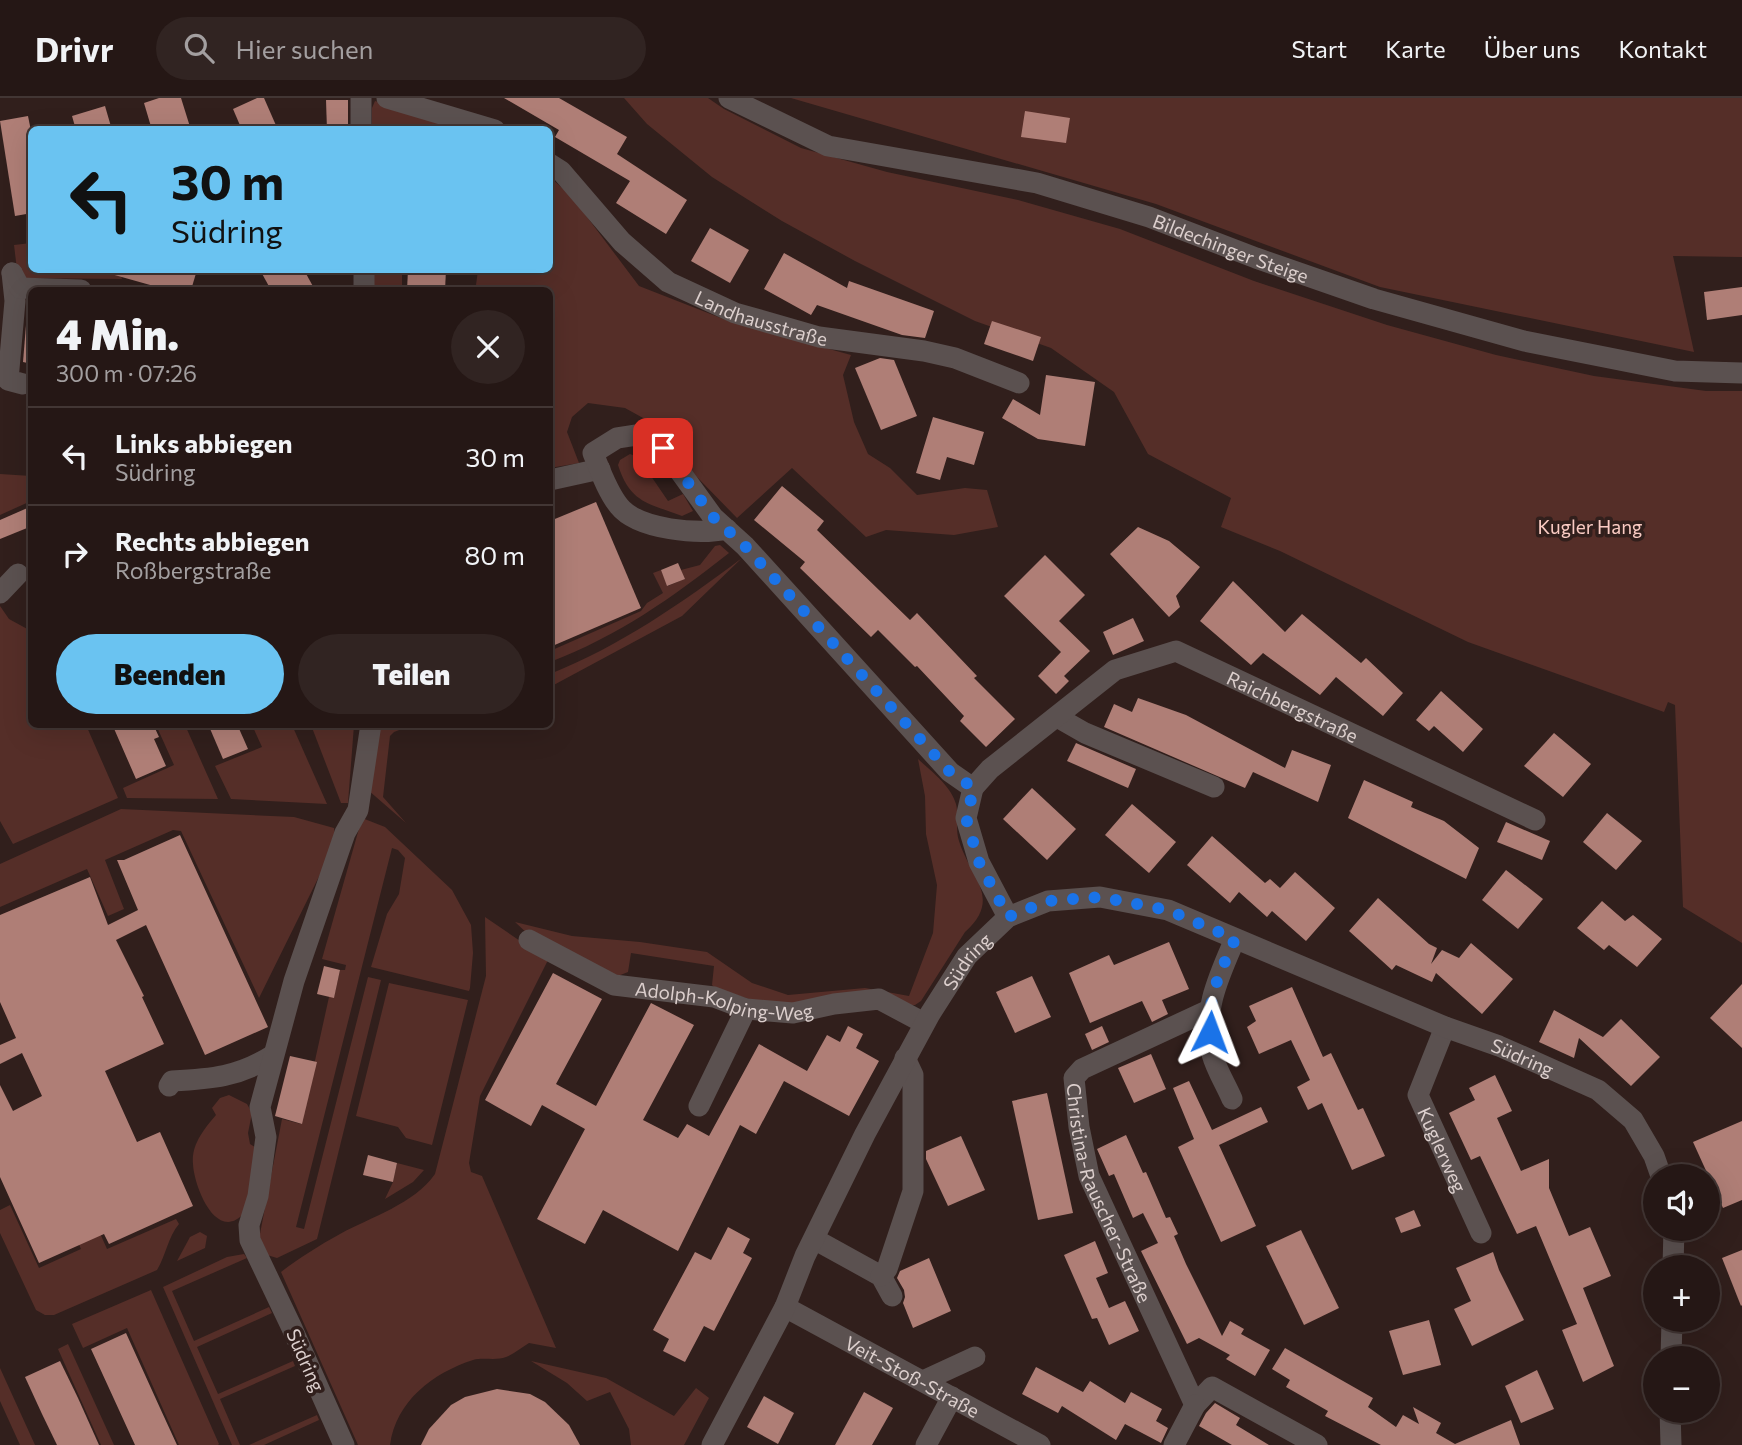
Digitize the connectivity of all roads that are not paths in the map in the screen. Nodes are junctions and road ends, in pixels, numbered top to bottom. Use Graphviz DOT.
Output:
graph roads {
  1 [pos="360,98"];
  2 [pos="387,98"];
  3 [pos="729,98"];
  4 [pos="361,126"];
  5 [pos="482,126"];
  6 [pos="553,166"];
  7 [pos="6,272"];
  8 [pos="28,288"];
  9 [pos="1742,373"];
  10 [pos="1019,383"];
  11 [pos="23,384"];
  12 [pos="600,469"];
  13 [pos="553,479"];
  14 [pos="727,529"];
  15 [pos="18,574"];
  16 [pos="0,593"];
  17 [pos="1057,718"];
  18 [pos="370,728"];
  19 [pos="1214,787"];
  20 [pos="974,788"];
  21 [pos="1535,820"];
  22 [pos="1008,917"];
  23 [pos="1235,939"];
  24 [pos="529,940"];
  25 [pos="746,1009"];
  26 [pos="1209,1010"];
  27 [pos="924,1023"];
  28 [pos="1445,1027"];
  29 [pos="273,1055"];
  30 [pos="905,1058"];
  31 [pos="169,1086"];
  32 [pos="1232,1099"];
  33 [pos="699,1106"];
  34 [pos="1657,1164"];
  35 [pos="1481,1233"];
  36 [pos="814,1239"];
  37 [pos="881,1276"];
  38 [pos="892,1296"];
  39 [pos="785,1307"];
  40 [pos="975,1357"];
  41 [pos="923,1381"];
  42 [pos="952,1397"];
  43 [pos="1195,1405"];
  44 [pos="1671,1423"];
  45 [pos="344,1445"];
  46 [pos="712,1445"];
  47 [pos="926,1445"];
  48 [pos="1040,1445"];
  49 [pos="1174,1445"];
  50 [pos="1317,1445"];
  51 [pos="1671,1445"];
  1 -- 4 [label="street"];
  2 -- 5 [label="street"];
  3 -- 9 [label="street, Bildechinger Steige"];
  6 -- 10 [label="street, Landhausstraße"];
  7 -- 8 [label="street"];
  7 -- 11 [label="street"];
  12 -- 13 [label="street"];
  12 -- 14 [label="street"];
  12 -- 14 [label="street"];
  14 -- 20 [label="street"];
  15 -- 16 [label="street"];
  17 -- 19 [label="street"];
  17 -- 20 [label="street, Raichbergstraße"];
  17 -- 21 [label="street, Raichbergstraße"];
  18 -- 29 [label="street, Südring"];
  20 -- 22 [label="street"];
  22 -- 23 [label="street, Südring"];
  22 -- 27 [label="street, Südring"];
  23 -- 26 [label="street"];
  23 -- 28 [label="street, Südring"];
  24 -- 25 [label="street, Adolph-Kolping-Weg"];
  25 -- 27 [label="street, Adolph-Kolping-Weg"];
  25 -- 33 [label="street"];
  26 -- 32 [label="street"];
  26 -- 43 [label="street, Christina-Rauscher-Straße"];
  27 -- 30 [label="street, Südring"];
  28 -- 34 [label="street, Südring"];
  28 -- 35 [label="street, Kuglerweg"];
  29 -- 31 [label="street"];
  29 -- 45 [label="street, Südring"];
  30 -- 36 [label="street, Südring"];
  30 -- 37 [label="street"];
  36 -- 37 [label="street"];
  36 -- 39 [label="street, Südring"];
  37 -- 38 [label="street"];
  39 -- 41 [label="street, Veit-Stoß-Straße"];
  39 -- 46 [label="street, Südring"];
  40 -- 41 [label="street"];
  41 -- 42 [label="street, Veit-Stoß-Straße"];
  42 -- 47 [label="street"];
  42 -- 48 [label="street, Veit-Stoß-Straße"];
  43 -- 49 [label="street"];
  43 -- 50 [label="street"];
  44 -- 51 [label="street"];
}
